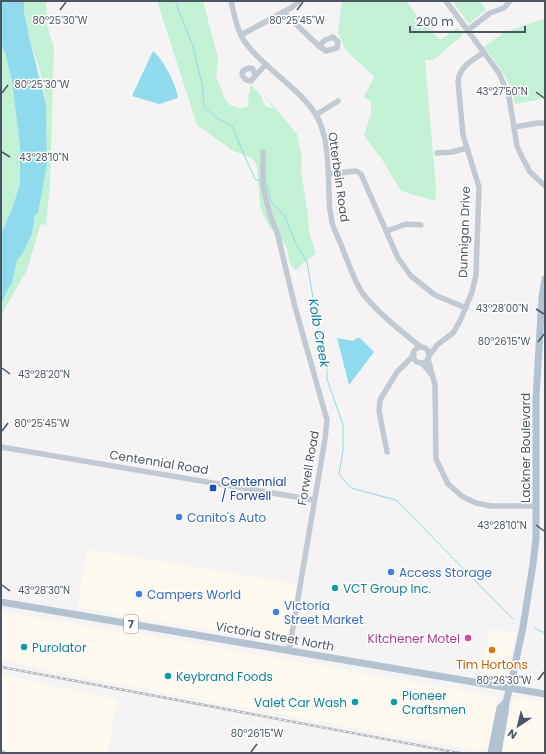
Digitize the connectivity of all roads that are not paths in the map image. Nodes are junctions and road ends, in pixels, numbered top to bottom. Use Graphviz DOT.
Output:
graph roads {
  1 [pos="231,1"];
  2 [pos="299,1"];
  3 [pos="446,1"];
  4 [pos="510,1"];
  5 [pos="283,12"];
  6 [pos="468,30"];
  7 [pos="241,36"];
  8 [pos="319,46"];
  9 [pos="484,52"];
  10 [pos="266,64"];
  11 [pos="255,74"];
  12 [pos="338,101"];
  13 [pos="316,115"];
  14 [pos="545,125"];
  15 [pos="514,127"];
  16 [pos="467,148"];
  17 [pos="263,152"];
  18 [pos="437,153"];
  19 [pos="329,174"];
  20 [pos="545,186"];
  21 [pos="421,225"];
  22 [pos="387,231"];
  23 [pos="545,279"];
  24 [pos="466,308"];
  25 [pos="409,338"];
  26 [pos="438,344"];
  27 [pos="423,347"];
  28 [pos="414,353"];
  29 [pos="428,358"];
  30 [pos="420,362"];
  31 [pos="406,364"];
  32 [pos="432,374"];
  33 [pos="1,447"];
  34 [pos="387,452"];
  35 [pos="314,500"];
  36 [pos="536,506"];
  37 [pos="1,602"];
  38 [pos="289,651"];
  39 [pos="510,688"];
  40 [pos="545,694"];
  41 [pos="506,702"];
  42 [pos="491,753"];
  43 [pos="498,753"];
  1 -- 7 [label="street, Otterbein Road"];
  2 -- 5 [label="street"];
  3 -- 6 [label="street"];
  4 -- 6 [label="street"];
  5 -- 7 [label="street"];
  5 -- 8 [label="street"];
  6 -- 9 [label="street"];
  7 -- 10 [label="street, Otterbein Road"];
  9 -- 15 [label="street"];
  9 -- 16 [label="street, Dunnigan Drive"];
  10 -- 11 [label="street"];
  10 -- 13 [label="street, Otterbein Road"];
  12 -- 13 [label="street"];
  13 -- 19 [label="street, Otterbein Road"];
  14 -- 15 [label="street"];
  15 -- 20 [label="street"];
  16 -- 18 [label="street"];
  16 -- 24 [label="street, Dunnigan Drive"];
  17 -- 35 [label="street, Forwell Road"];
  19 -- 22 [label="street"];
  19 -- 25 [label="street, Otterbein Road"];
  21 -- 22 [label="street"];
  22 -- 24 [label="street"];
  23 -- 36 [label="main road, Lackner Boulevard"];
  24 -- 26 [label="street, Dunnigan Drive"];
  25 -- 27 [label="street, Otterbein Road"];
  25 -- 28 [label="street, Otterbein Road"];
  26 -- 27 [label="street, Dunnigan Drive"];
  26 -- 29 [label="street, Dunnigan Drive"];
  27 -- 28 [label="street"];
  27 -- 29 [label="street, Otterbein Road"];
  28 -- 30 [label="street, Otterbein Road"];
  28 -- 31 [label="street"];
  29 -- 30 [label="street"];
  29 -- 32 [label="street, Otterbein Road"];
  30 -- 31 [label="street"];
  30 -- 32 [label="street, Otterbein Road"];
  31 -- 34 [label="street"];
  32 -- 36 [label="street, Otterbein Road"];
  33 -- 35 [label="street, Centennial Road"];
  35 -- 38 [label="street, Forwell Road"];
  36 -- 39 [label="main road, Lackner Boulevard"];
  37 -- 38 [label="main road, Victoria Street North / 7"];
  38 -- 39 [label="main road, Victoria Street North / 7"];
  39 -- 40 [label="main road, Victoria Street North / 7"];
  39 -- 41 [label="main road, Lackner Boulevard"];
  41 -- 42 [label="main road"];
  41 -- 43 [label="main road"];
}
